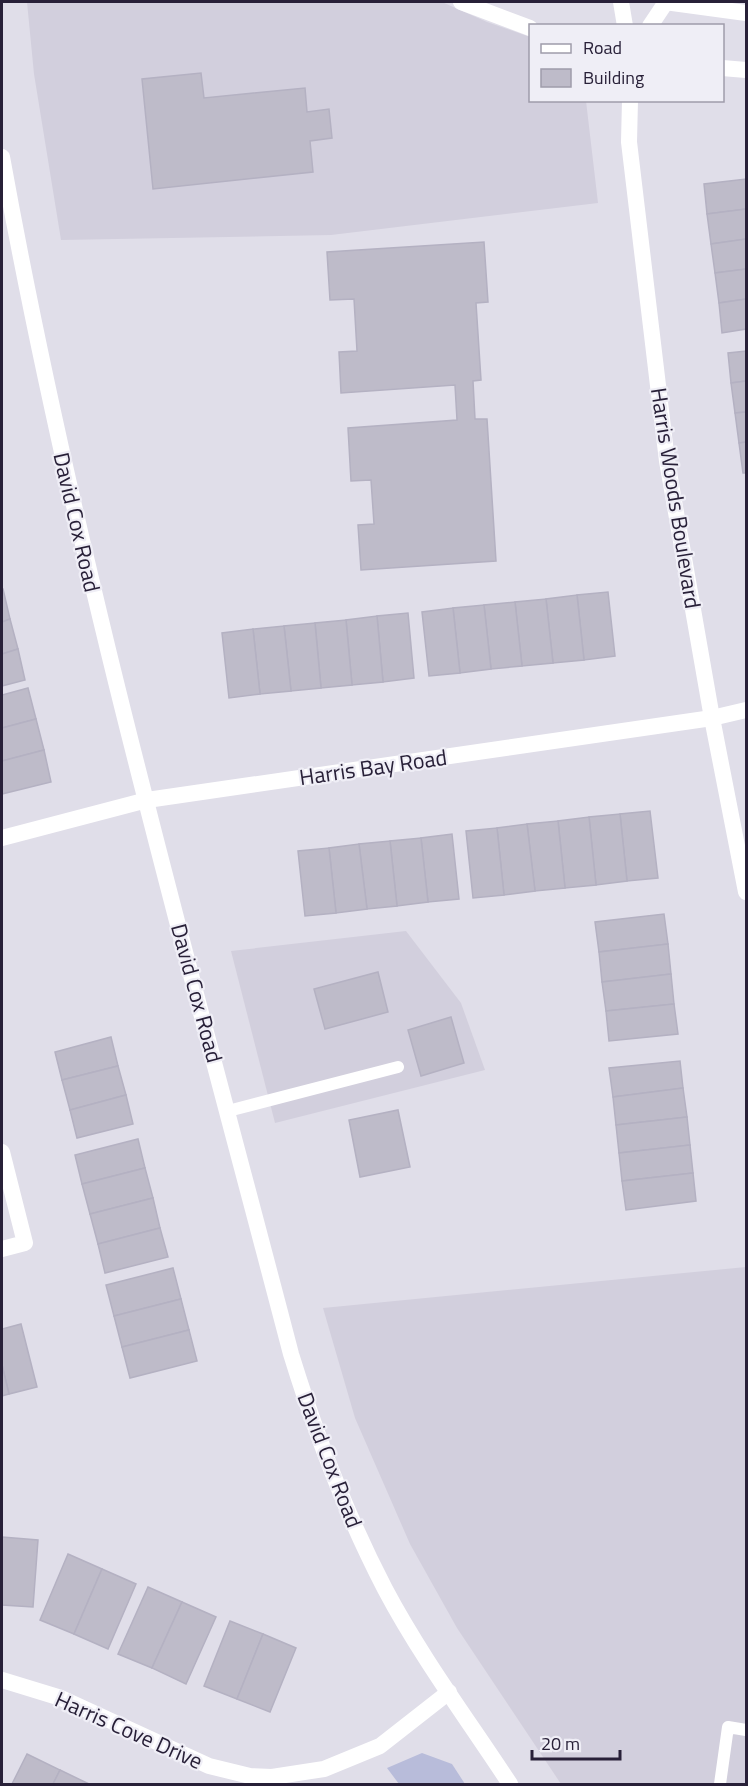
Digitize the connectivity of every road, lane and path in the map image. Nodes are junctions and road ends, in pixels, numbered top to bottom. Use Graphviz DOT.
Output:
graph roads {
  1 [pos="461,2"];
  2 [pos="621,2"];
  3 [pos="666,2"];
  4 [pos="747,13"];
  5 [pos="625,24"];
  6 [pos="651,24"];
  7 [pos="529,27"];
  8 [pos="724,68"];
  9 [pos="747,70"];
  10 [pos="630,102"];
  11 [pos="2,157"];
  12 [pos="747,710"];
  13 [pos="712,718"];
  14 [pos="147,800"];
  15 [pos="2,838"];
  16 [pos="747,892"];
  17 [pos="398,1067"];
  18 [pos="228,1111"];
  19 [pos="2,1152"];
  20 [pos="2,1249"];
  21 [pos="2,1680"];
  22 [pos="449,1692"];
  23 [pos="747,1730"];
  24 [pos="231,1779"];
  25 [pos="510,1785"];
  26 [pos="720,1785"];
  1 -- 7 [label="street"];
  2 -- 5 [label="street"];
  3 -- 4 [label="street"];
  3 -- 6 [label="street"];
  8 -- 9 [label="street"];
  10 -- 13 [label="street, Harris Woods Boulevard"];
  11 -- 14 [label="street, David Cox Road"];
  12 -- 13 [label="street, Harris Bay Road"];
  13 -- 14 [label="street, Harris Bay Road"];
  13 -- 16 [label="street, Harris Woods Boulevard"];
  14 -- 15 [label="street, Harris Bay Road"];
  14 -- 18 [label="street, David Cox Road"];
  17 -- 18 [label="lane"];
  18 -- 22 [label="street, David Cox Road"];
  19 -- 20 [label="street"];
  21 -- 24 [label="street, Harris Cove Drive"];
  22 -- 24 [label="street, Harris Cove Drive"];
  22 -- 25 [label="street, David Cox Road"];
  23 -- 26 [label="lane"];
}
